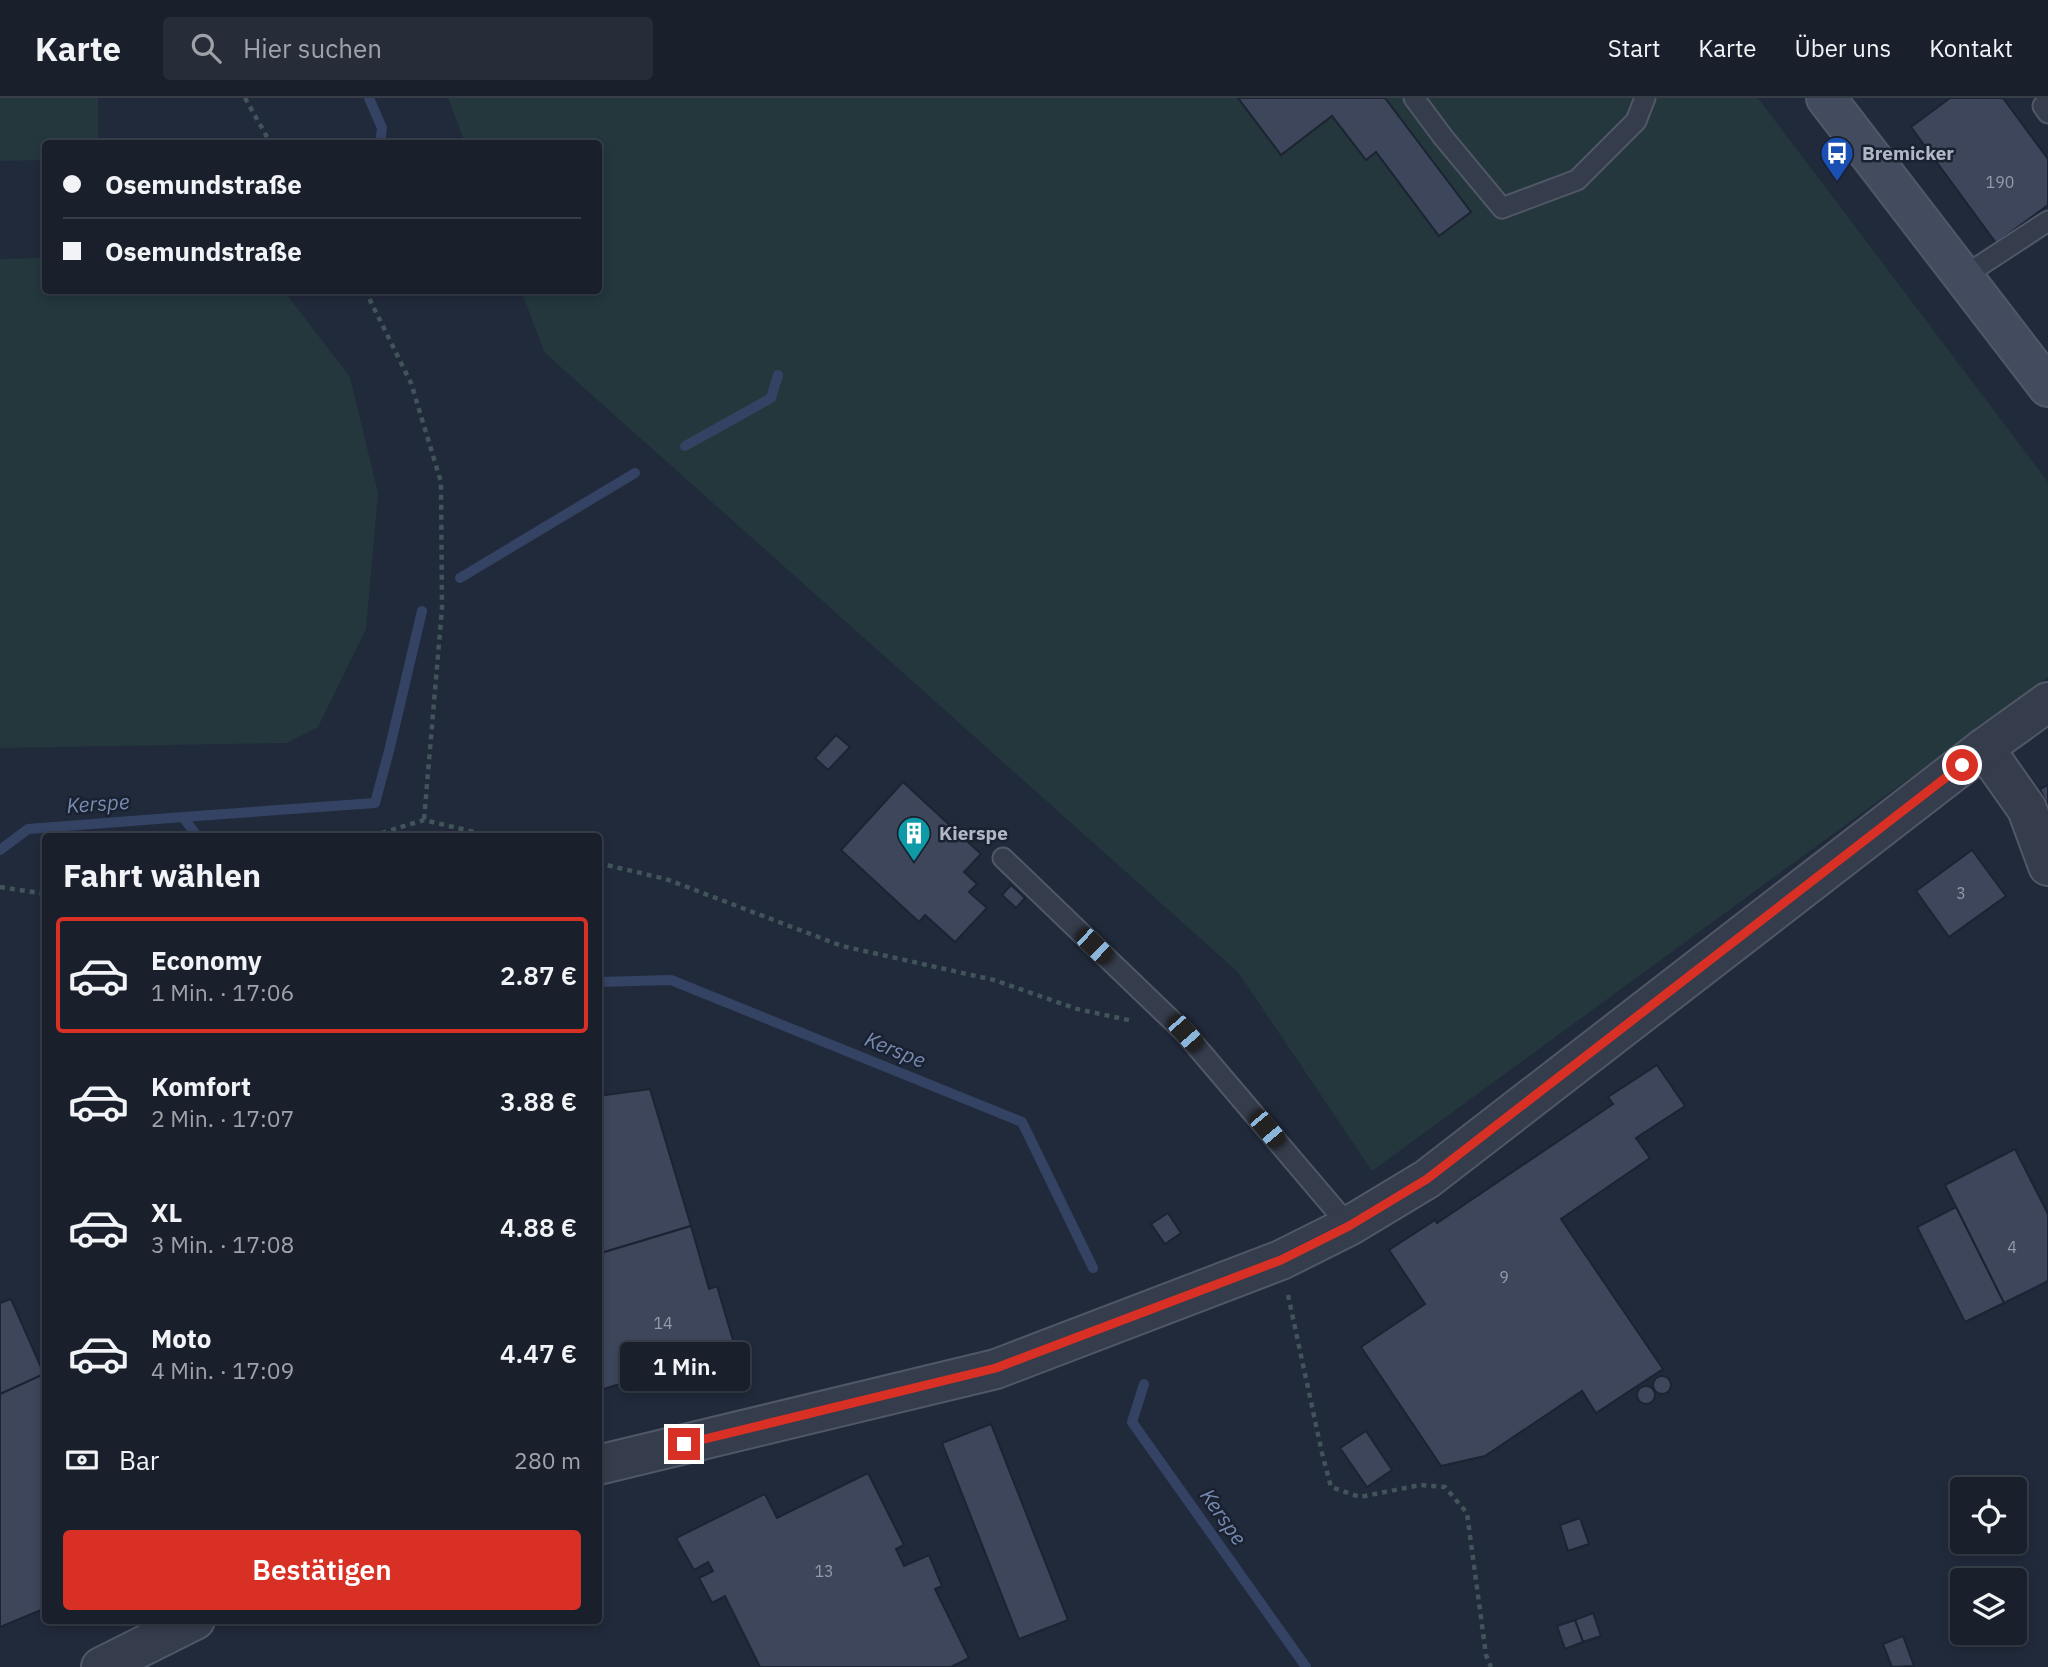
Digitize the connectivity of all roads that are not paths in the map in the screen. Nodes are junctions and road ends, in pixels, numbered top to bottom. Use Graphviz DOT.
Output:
graph roads {
  1 [pos="1414,98"];
  2 [pos="1645,98"];
  3 [pos="1826,98"];
  4 [pos="2048,221"];
  5 [pos="1964,276"];
  6 [pos="2048,387"];
  7 [pos="2048,702"];
  8 [pos="1984,748"];
  9 [pos="1003,858"];
  10 [pos="2048,866"];
  11 [pos="1349,1226"];
  12 [pos="602,1464"];
  13 [pos="187,1624"];
  14 [pos="101,1667"];
  1 -- 2 [label="lane"];
  3 -- 5 [label="main road"];
  4 -- 5 [label="lane"];
  5 -- 6 [label="main road"];
  7 -- 8 [label="street"];
  8 -- 10 [label="street"];
  8 -- 11 [label="street"];
  9 -- 11 [label="lane"];
  11 -- 12 [label="street"];
  13 -- 14 [label="street"];
}
